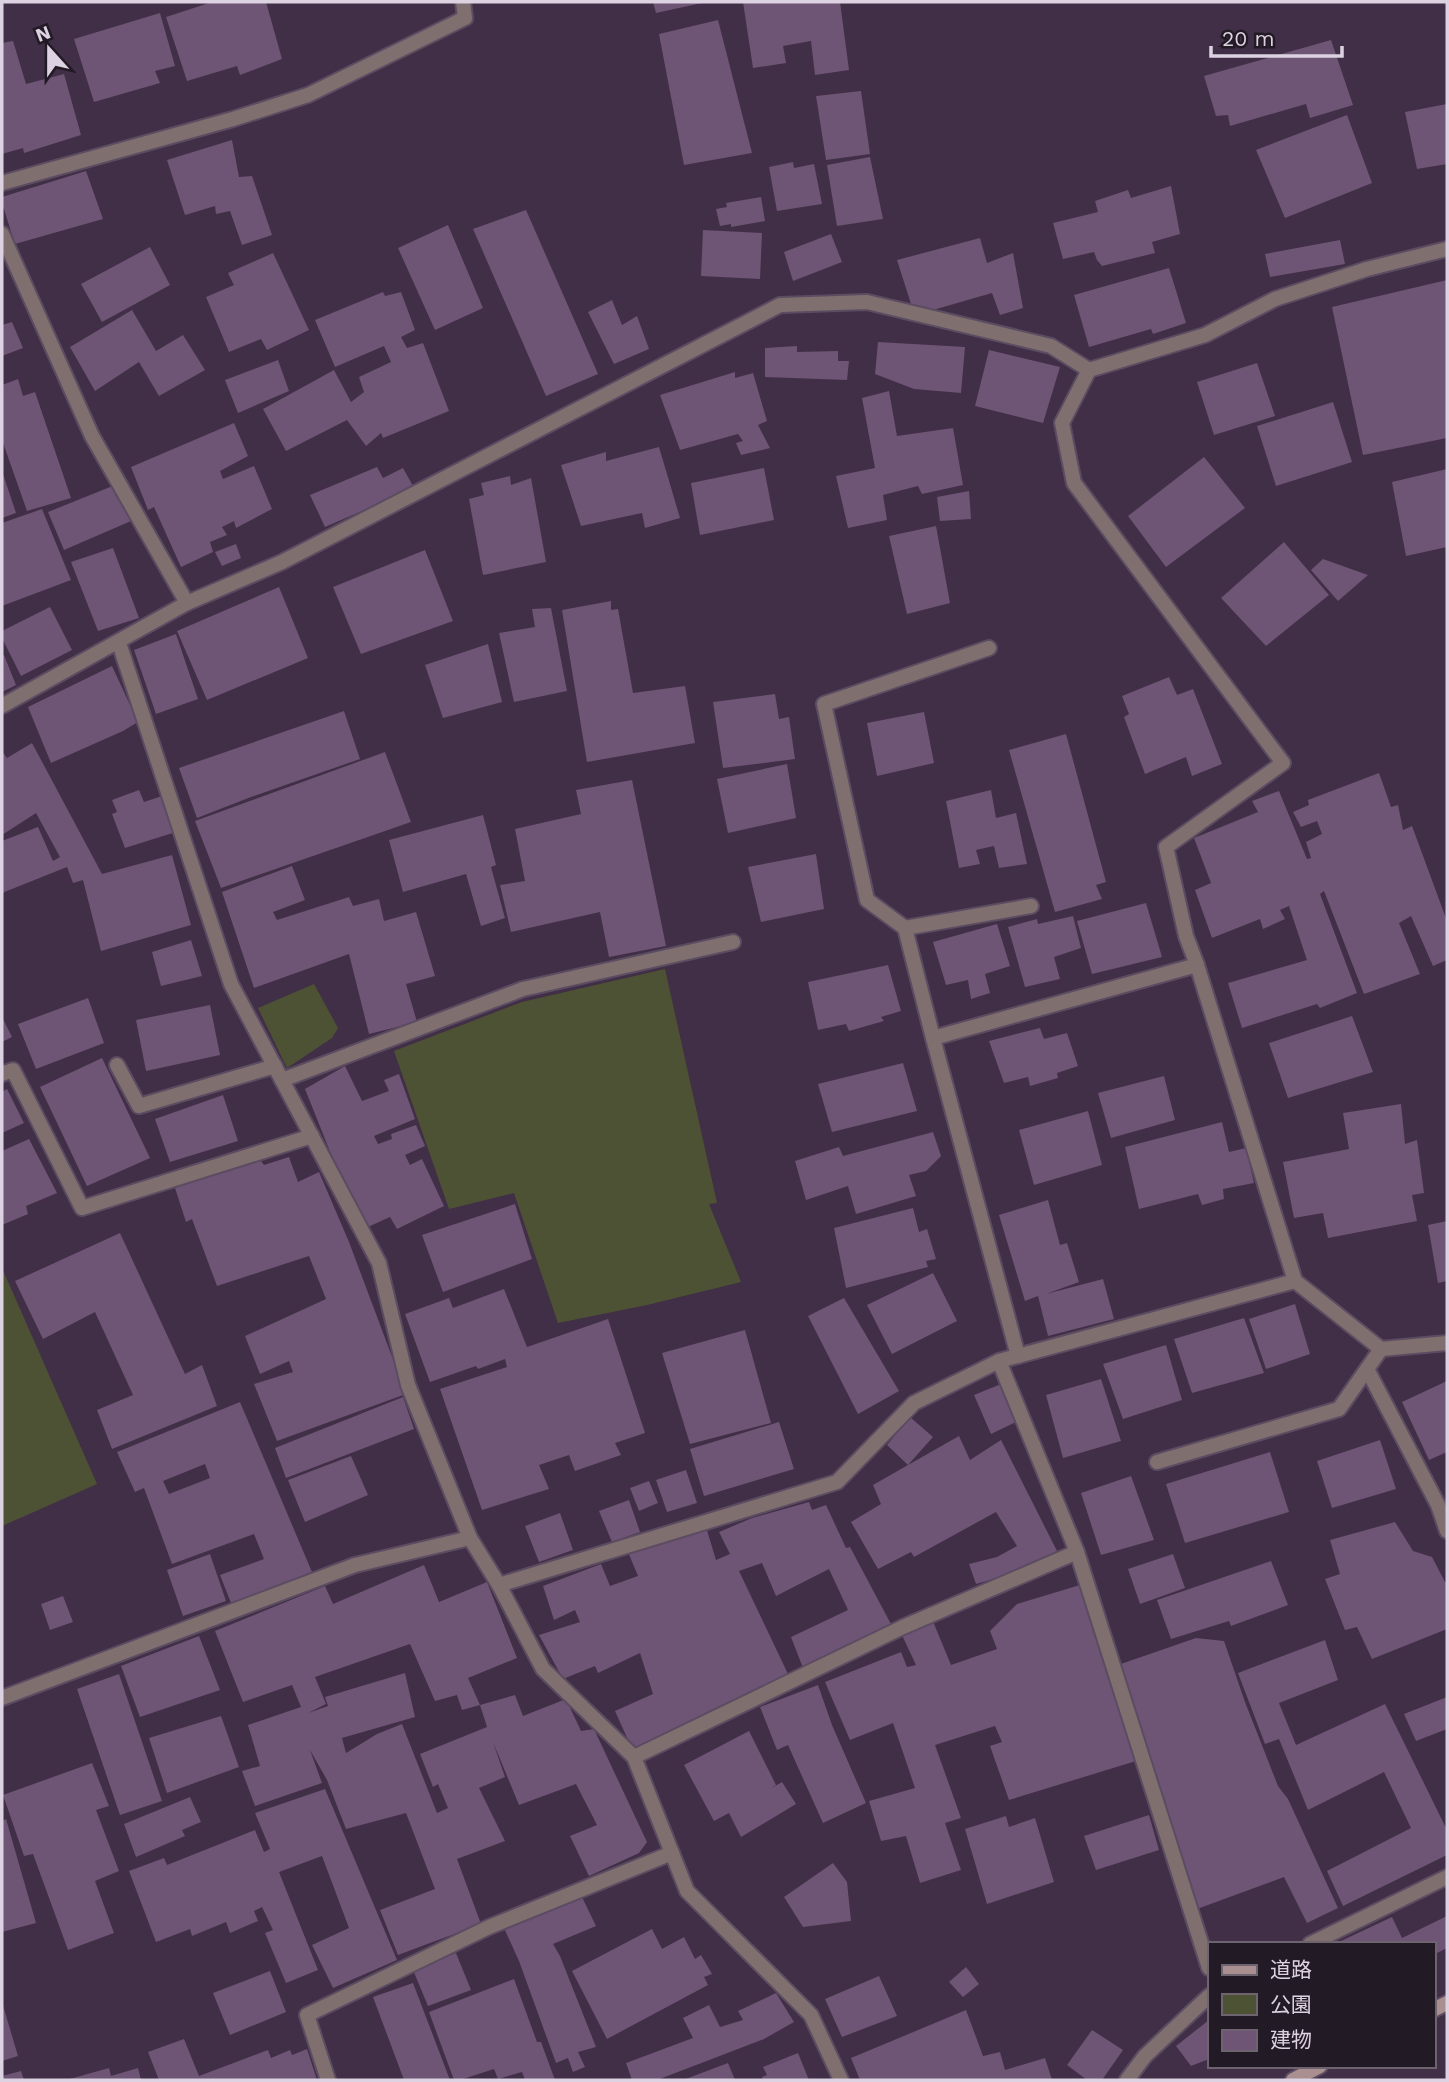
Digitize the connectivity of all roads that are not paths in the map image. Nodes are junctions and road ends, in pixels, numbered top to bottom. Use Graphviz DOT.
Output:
graph roads {
  1 [pos="463,2"];
  2 [pos="2,183"];
  3 [pos="2,234"];
  4 [pos="1447,249"];
  5 [pos="1089,370"];
  6 [pos="187,603"];
  7 [pos="119,643"];
  8 [pos="989,648"];
  9 [pos="2,706"];
  10 [pos="1031,906"];
  11 [pos="905,928"];
  12 [pos="733,942"];
  13 [pos="1197,965"];
  14 [pos="933,1038"];
  15 [pos="117,1065"];
  16 [pos="275,1066"];
  17 [pos="2,1074"];
  18 [pos="282,1080"];
  19 [pos="312,1136"];
  20 [pos="1295,1281"];
  21 [pos="1447,1343"];
  22 [pos="1381,1349"];
  23 [pos="1018,1356"];
  24 [pos="999,1362"];
  25 [pos="1367,1369"];
  26 [pos="1157,1462"];
  27 [pos="1447,1531"];
  28 [pos="470,1538"];
  29 [pos="1077,1552"];
  30 [pos="499,1585"];
  31 [pos="2,1698"];
  32 [pos="634,1757"];
  33 [pos="672,1853"];
  34 [pos="1447,1877"];
  35 [pos="1314,1942"];
  36 [pos="1208,1965"];
  37 [pos="1208,1997"];
  38 [pos="1316,2068"];
  39 [pos="328,2080"];
  40 [pos="841,2080"];
  41 [pos="1127,2080"];
  42 [pos="1293,2080"];
  1 -- 2 [label="street"];
  3 -- 6 [label="street"];
  4 -- 5 [label="street"];
  5 -- 6 [label="street"];
  5 -- 13 [label="street"];
  6 -- 7 [label="street"];
  7 -- 9 [label="street"];
  7 -- 16 [label="street"];
  8 -- 11 [label="street"];
  10 -- 11 [label="street"];
  11 -- 14 [label="street"];
  12 -- 18 [label="street"];
  13 -- 14 [label="street"];
  13 -- 20 [label="street"];
  14 -- 23 [label="street"];
  15 -- 16 [label="street"];
  16 -- 18 [label="street"];
  17 -- 19 [label="street"];
  18 -- 19 [label="street"];
  19 -- 28 [label="street"];
  20 -- 22 [label="street"];
  20 -- 23 [label="street"];
  21 -- 22 [label="street"];
  22 -- 25 [label="street"];
  23 -- 24 [label="street"];
  24 -- 29 [label="street"];
  24 -- 30 [label="street"];
  25 -- 26 [label="street"];
  25 -- 27 [label="street"];
  28 -- 30 [label="street"];
  28 -- 31 [label="street"];
  29 -- 32 [label="street"];
  29 -- 36 [label="street"];
  30 -- 32 [label="street"];
  32 -- 33 [label="street"];
  33 -- 39 [label="street"];
  33 -- 40 [label="street"];
  34 -- 35 [label="street"];
  37 -- 41 [label="street"];
  38 -- 42 [label="street"];
}
